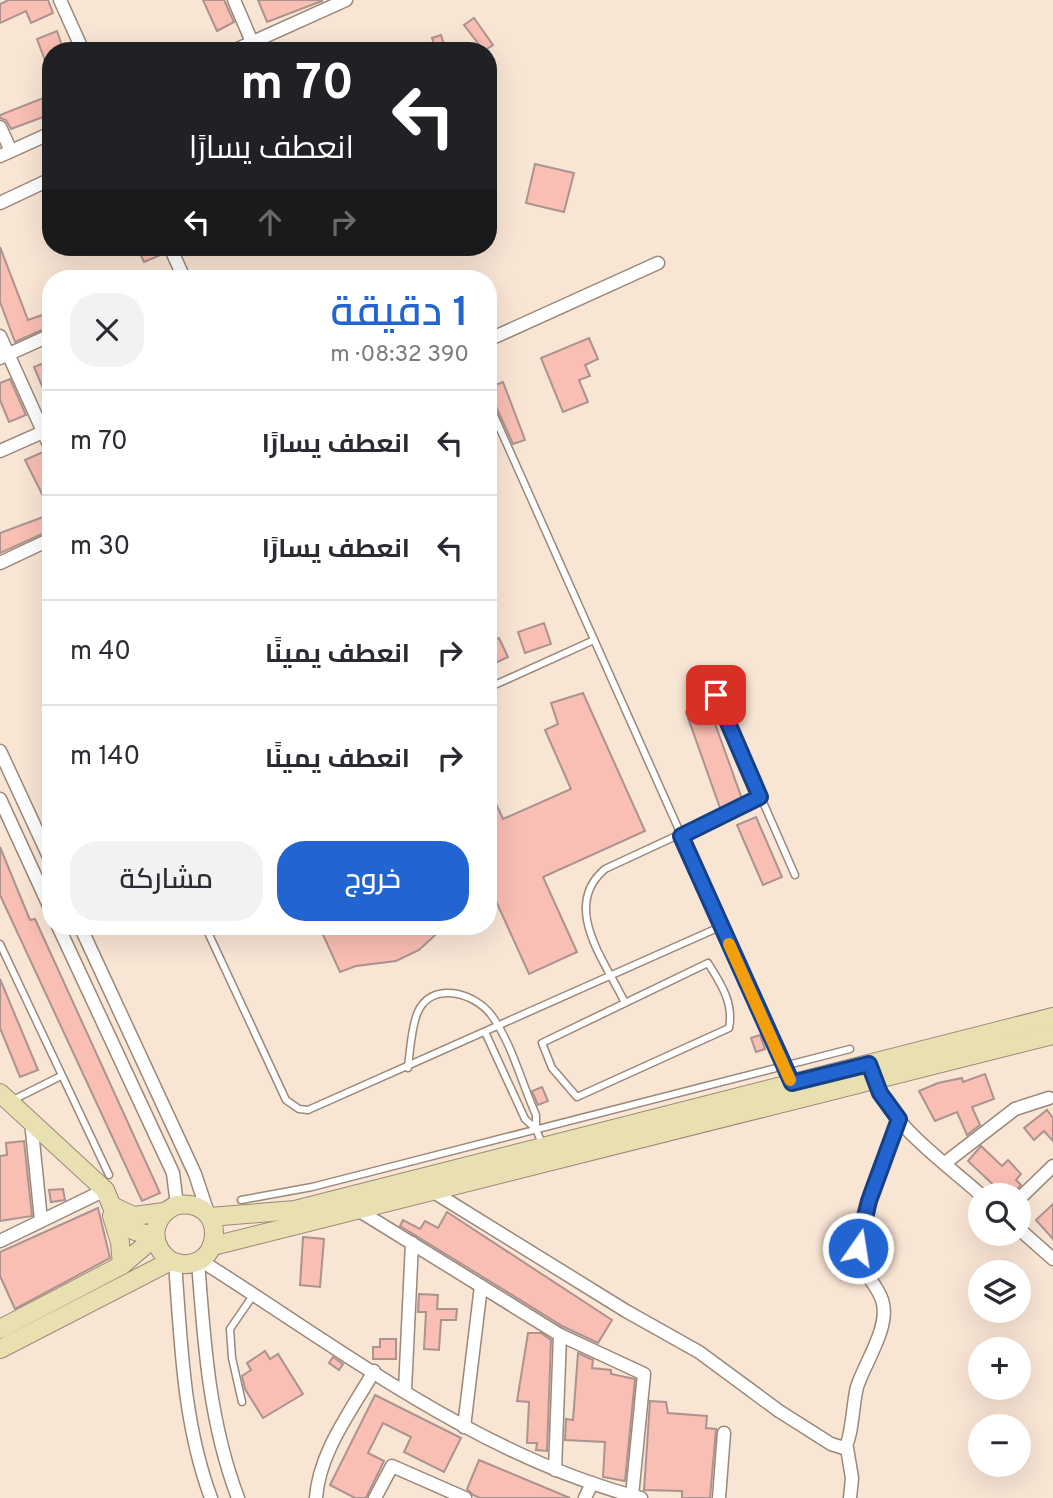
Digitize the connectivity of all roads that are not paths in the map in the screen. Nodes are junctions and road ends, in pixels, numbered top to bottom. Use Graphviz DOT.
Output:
graph roads {
  1 [pos="60,0"];
  2 [pos="234,0"];
  3 [pos="346,0"];
  4 [pos="79,42"];
  5 [pos="252,42"];
  6 [pos="0,127"];
  7 [pos="42,137"];
  8 [pos="5,153"];
  9 [pos="42,183"];
  10 [pos="0,203"];
  11 [pos="658,262"];
  12 [pos="0,336"];
  13 [pos="497,336"];
  14 [pos="42,339"];
  15 [pos="4,356"];
  16 [pos="497,422"];
  17 [pos="42,430"];
  18 [pos="42,432"];
  19 [pos="0,451"];
  20 [pos="42,543"];
  21 [pos="0,563"];
  22 [pos="594,640"];
  23 [pos="497,684"];
  24 [pos="716,695"];
  25 [pos="0,751"];
  26 [pos="760,797"];
  27 [pos="0,799"];
  28 [pos="681,836"];
  29 [pos="42,842"];
  30 [pos="795,875"];
  31 [pos="42,890"];
  32 [pos="722,926"];
  33 [pos="62,935"];
  34 [pos="84,935"];
  35 [pos="209,935"];
  36 [pos="0,944"];
  37 [pos="611,976"];
  38 [pos="625,1003"];
  39 [pos="1053,1017"];
  40 [pos="498,1027"];
  41 [pos="485,1032"];
  42 [pos="1053,1034"];
  43 [pos="850,1049"];
  44 [pos="785,1066"];
  45 [pos="408,1068"];
  46 [pos="871,1072"];
  47 [pos="61,1076"];
  48 [pos="0,1083"];
  49 [pos="794,1091"];
  50 [pos="4,1098"];
  51 [pos="1049,1098"];
  52 [pos="899,1119"];
  53 [pos="31,1121"];
  54 [pos="536,1129"];
  55 [pos="546,1156"];
  56 [pos="945,1163"];
  57 [pos="1053,1166"];
  58 [pos="968,1183"];
  59 [pos="1031,1187"];
  60 [pos="432,1191"];
  61 [pos="109,1195"];
  62 [pos="241,1200"];
  63 [pos="171,1209"];
  64 [pos="358,1210"];
  65 [pos="209,1217"];
  66 [pos="41,1220"];
  67 [pos="155,1236"];
  68 [pos="1031,1240"];
  69 [pos="0,1241"];
  70 [pos="412,1243"];
  71 [pos="213,1246"];
  72 [pos="1053,1259"];
  73 [pos="199,1261"];
  74 [pos="173,1262"];
  75 [pos="122,1265"];
  76 [pos="481,1286"];
  77 [pos="254,1294"];
  78 [pos="0,1329"];
  79 [pos="560,1335"];
  80 [pos="0,1349"];
  81 [pos="374,1371"];
  82 [pos="405,1390"];
  83 [pos="242,1402"];
  84 [pos="464,1427"];
  85 [pos="724,1433"];
  86 [pos="847,1448"];
  87 [pos="555,1470"];
  88 [pos="592,1483"];
  89 [pos="444,1493"];
  90 [pos="636,1497"];
  91 [pos="211,1498"];
  92 [pos="238,1498"];
  93 [pos="316,1498"];
  94 [pos="374,1498"];
  95 [pos="465,1498"];
  96 [pos="585,1498"];
  97 [pos="719,1498"];
  98 [pos="850,1498"];
  1 -- 4 [label="street"];
  2 -- 5 [label="street"];
  3 -- 5 [label="street"];
  6 -- 8 [label="street"];
  7 -- 8 [label="street"];
  9 -- 10 [label="street"];
  11 -- 13 [label="street"];
  12 -- 15 [label="street"];
  14 -- 15 [label="street"];
  15 -- 17 [label="street"];
  16 -- 22 [label="lane"];
  18 -- 19 [label="street"];
  20 -- 21 [label="street"];
  22 -- 23 [label="lane"];
  22 -- 28 [label="lane"];
  24 -- 26 [label="lane"];
  25 -- 29 [label="street"];
  26 -- 28 [label="lane"];
  26 -- 30 [label="lane"];
  27 -- 31 [label="street"];
  28 -- 32 [label="lane"];
  28 -- 37 [label="lane"];
  32 -- 37 [label="lane"];
  32 -- 44 [label="lane"];
  33 -- 63 [label="street"];
  34 -- 65 [label="street"];
  35 -- 45 [label="lane"];
  36 -- 47 [label="lane"];
  37 -- 38 [label="lane"];
  37 -- 40 [label="lane"];
  38 -- 38 [label="lane"];
  39 -- 46 [label="main road"];
  40 -- 41 [label="lane"];
  40 -- 45 [label="lane"];
  40 -- 54 [label="lane"];
  41 -- 45 [label="lane"];
  41 -- 54 [label="lane"];
  42 -- 46 [label="main road"];
  43 -- 44 [label="lane"];
  44 -- 49 [label="lane"];
  44 -- 54 [label="lane"];
  46 -- 49 [label="main road"];
  46 -- 52 [label="street"];
  47 -- 50 [label="lane"];
  47 -- 61 [label="lane"];
  48 -- 50 [label="street"];
  49 -- 55 [label="main road"];
  50 -- 53 [label="main road"];
  51 -- 56 [label="street"];
  52 -- 56 [label="street"];
  52 -- 86 [label="street"];
  53 -- 61 [label="main road"];
  53 -- 66 [label="street"];
  54 -- 55 [label="lane"];
  54 -- 62 [label="lane"];
  55 -- 60 [label="main road"];
  55 -- 65 [label="main road"];
  56 -- 58 [label="street"];
  57 -- 59 [label="street"];
  60 -- 64 [label="main road"];
  60 -- 86 [label="street"];
  61 -- 63 [label="main road"];
  61 -- 66 [label="street"];
  61 -- 67 [label="main road"];
  61 -- 75 [label="main road"];
  63 -- 65 [label="main road"];
  63 -- 67 [label="main road"];
  64 -- 70 [label="street"];
  64 -- 71 [label="main road"];
  65 -- 71 [label="main road"];
  66 -- 69 [label="street"];
  67 -- 74 [label="main road"];
  67 -- 75 [label="main road"];
  68 -- 72 [label="street"];
  70 -- 76 [label="street"];
  70 -- 82 [label="street"];
  71 -- 73 [label="main road"];
  73 -- 74 [label="main road"];
  73 -- 77 [label="street"];
  73 -- 92 [label="street"];
  74 -- 80 [label="main road"];
  74 -- 91 [label="street"];
  75 -- 78 [label="main road"];
  76 -- 79 [label="street"];
  76 -- 84 [label="street"];
  77 -- 81 [label="street"];
  77 -- 83 [label="lane"];
  79 -- 87 [label="street"];
  79 -- 90 [label="street"];
  81 -- 82 [label="street"];
  81 -- 93 [label="street"];
  82 -- 84 [label="street"];
  84 -- 87 [label="street"];
  85 -- 97 [label="street"];
  86 -- 98 [label="street"];
  87 -- 88 [label="street"];
  88 -- 90 [label="street"];
  88 -- 96 [label="street"];
  89 -- 94 [label="street"];
  89 -- 95 [label="street"];
}
